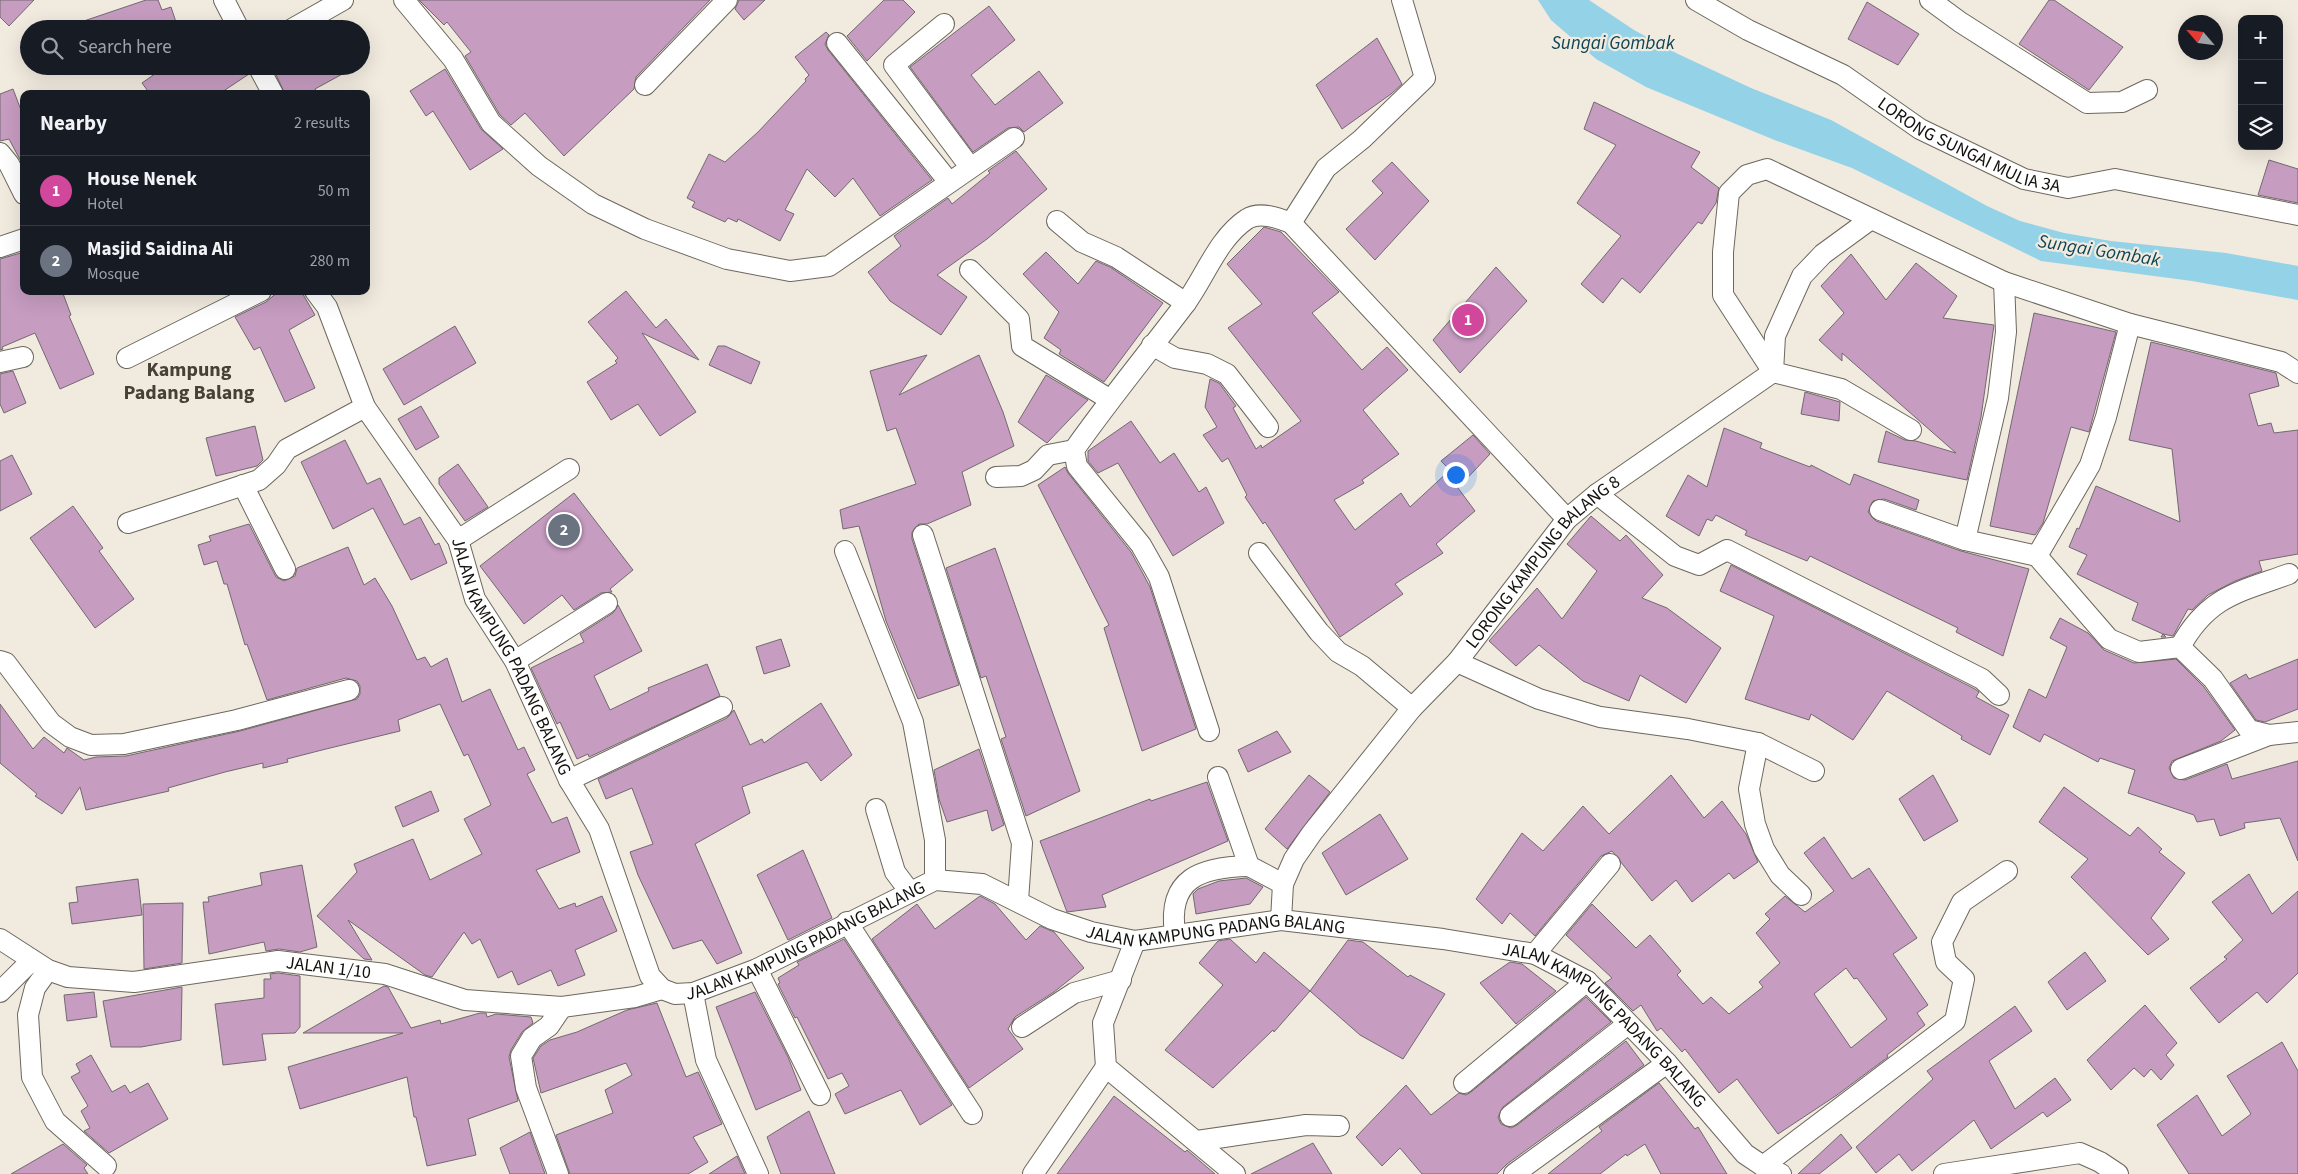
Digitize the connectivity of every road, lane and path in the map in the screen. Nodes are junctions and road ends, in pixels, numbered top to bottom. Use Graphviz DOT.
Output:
graph roads {
  1 [pos="224,0"];
  2 [pos="344,0"];
  3 [pos="404,0"];
  4 [pos="727,0"];
  5 [pos="1402,0"];
  6 [pos="1696,0"];
  7 [pos="1930,0"];
  8 [pos="234,20"];
  9 [pos="308,20"];
  10 [pos="944,24"];
  11 [pos="837,43"];
  12 [pos="263,75"];
  13 [pos="646,85"];
  14 [pos="271,90"];
  15 [pos="2147,90"];
  16 [pos="1014,138"];
  17 [pos="0,153"];
  18 [pos="970,168"];
  19 [pos="949,182"];
  20 [pos="20,186"];
  21 [pos="2298,215"];
  22 [pos="1871,218"];
  23 [pos="1057,222"];
  24 [pos="1291,223"];
  25 [pos="20,240"];
  26 [pos="0,248"];
  27 [pos="970,270"];
  28 [pos="2004,282"];
  29 [pos="253,295"];
  30 [pos="318,295"];
  31 [pos="1186,303"];
  32 [pos="2130,324"];
  33 [pos="1152,345"];
  34 [pos="23,357"];
  35 [pos="126,358"];
  36 [pos="0,362"];
  37 [pos="1773,372"];
  38 [pos="2298,373"];
  39 [pos="1109,399"];
  40 [pos="365,407"];
  41 [pos="1268,427"];
  42 [pos="1911,430"];
  43 [pos="1074,450"];
  44 [pos="569,469"];
  45 [pos="996,477"];
  46 [pos="243,485"];
  47 [pos="1597,494"];
  48 [pos="1880,510"];
  49 [pos="1567,519"];
  50 [pos="128,523"];
  51 [pos="923,535"];
  52 [pos="458,540"];
  53 [pos="1966,540"];
  54 [pos="845,551"];
  55 [pos="1259,553"];
  56 [pos="2037,556"];
  57 [pos="285,569"];
  58 [pos="2289,574"];
  59 [pos="607,603"];
  60 [pos="2180,647"];
  61 [pos="0,661"];
  62 [pos="515,661"];
  63 [pos="1457,662"];
  64 [pos="349,690"];
  65 [pos="1999,695"];
  66 [pos="722,707"];
  67 [pos="1412,708"];
  68 [pos="1209,731"];
  69 [pos="2298,732"];
  70 [pos="2269,735"];
  71 [pos="1758,743"];
  72 [pos="2180,769"];
  73 [pos="1814,771"];
  74 [pos="1218,777"];
  75 [pos="569,780"];
  76 [pos="876,810"];
  77 [pos="1610,864"];
  78 [pos="1249,866"];
  79 [pos="2007,871"];
  80 [pos="935,880"];
  81 [pos="1284,884"];
  82 [pos="910,892"];
  83 [pos="1801,895"];
  84 [pos="1018,900"];
  85 [pos="1281,920"];
  86 [pos="847,922"];
  87 [pos="1175,933"];
  88 [pos="0,939"];
  89 [pos="1135,941"];
  90 [pos="1536,954"];
  91 [pos="40,965"];
  92 [pos="757,969"];
  93 [pos="1121,980"];
  94 [pos="1587,981"];
  95 [pos="662,989"];
  96 [pos="0,992"];
  97 [pos="692,993"];
  98 [pos="562,1007"];
  99 [pos="1628,1024"];
  100 [pos="1022,1027"];
  101 [pos="1667,1064"];
  102 [pos="1106,1067"];
  103 [pos="1464,1083"];
  104 [pos="820,1095"];
  105 [pos="972,1114"];
  106 [pos="1510,1116"];
  107 [pos="1339,1126"];
  108 [pos="1197,1141"];
  109 [pos="1772,1170"];
  110 [pos="105,1171"];
  111 [pos="1979,1172"];
  112 [pos="558,1174"];
  113 [pos="758,1174"];
  114 [pos="1033,1174"];
  115 [pos="1235,1174"];
  116 [pos="1514,1174"];
  117 [pos="1944,1174"];
  118 [pos="2118,1174"];
  1 -- 8 [label="street"];
  2 -- 9 [label="street"];
  3 -- 19 [label="street"];
  4 -- 13 [label="street"];
  5 -- 24 [label="street"];
  6 -- 21 [label="street, LORONG SUNGAI MULIA 3A"];
  7 -- 15 [label="street"];
  10 -- 18 [label="street"];
  11 -- 19 [label="street"];
  12 -- 14 [label="street"];
  16 -- 18 [label="street"];
  17 -- 20 [label="street"];
  18 -- 19 [label="street"];
  22 -- 28 [label="street"];
  22 -- 37 [label="street"];
  22 -- 37 [label="street"];
  23 -- 31 [label="street"];
  24 -- 31 [label="street"];
  24 -- 49 [label="street"];
  25 -- 26 [label="street"];
  27 -- 39 [label="street"];
  28 -- 32 [label="street"];
  28 -- 53 [label="street"];
  29 -- 35 [label="street"];
  30 -- 40 [label="street, JALAN KAMPUNG PADANG BALANG"];
  31 -- 33 [label="street"];
  32 -- 38 [label="street"];
  32 -- 56 [label="street"];
  33 -- 39 [label="street"];
  33 -- 41 [label="street"];
  34 -- 36 [label="street"];
  37 -- 42 [label="street"];
  37 -- 47 [label="street, LORONG KAMPUNG BALANG 8"];
  39 -- 43 [label="street"];
  40 -- 46 [label="street"];
  40 -- 52 [label="street, JALAN KAMPUNG PADANG BALANG"];
  43 -- 45 [label="street"];
  43 -- 68 [label="street"];
  44 -- 52 [label="street"];
  46 -- 50 [label="street"];
  46 -- 57 [label="street"];
  47 -- 49 [label="street, LORONG KAMPUNG BALANG 8"];
  47 -- 65 [label="street"];
  48 -- 53 [label="street"];
  49 -- 63 [label="street, LORONG KAMPUNG BALANG 8"];
  51 -- 84 [label="street"];
  52 -- 62 [label="street, JALAN KAMPUNG PADANG BALANG"];
  53 -- 56 [label="street"];
  54 -- 80 [label="street"];
  55 -- 67 [label="street"];
  56 -- 60 [label="street"];
  58 -- 60 [label="street"];
  59 -- 62 [label="street"];
  60 -- 70 [label="street"];
  61 -- 64 [label="street"];
  62 -- 75 [label="street, JALAN KAMPUNG PADANG BALANG"];
  63 -- 67 [label="street, LORONG KAMPUNG BALANG 8"];
  63 -- 71 [label="street"];
  66 -- 75 [label="street"];
  67 -- 81 [label="street, LORONG KAMPUNG BALANG 8"];
  69 -- 70 [label="street"];
  70 -- 72 [label="street"];
  71 -- 73 [label="street"];
  71 -- 83 [label="street"];
  74 -- 78 [label="street"];
  75 -- 95 [label="street, JALAN KAMPUNG PADANG BALANG"];
  76 -- 82 [label="street"];
  77 -- 90 [label="street"];
  78 -- 81 [label="street"];
  78 -- 87 [label="street"];
  79 -- 109 [label="street"];
  80 -- 82 [label="street, JALAN KAMPUNG PADANG BALANG"];
  80 -- 84 [label="street, JALAN KAMPUNG PADANG BALANG"];
  81 -- 85 [label="street, LORONG KAMPUNG BALANG 8"];
  82 -- 86 [label="street, JALAN KAMPUNG PADANG BALANG"];
  84 -- 89 [label="street, JALAN KAMPUNG PADANG BALANG"];
  85 -- 87 [label="street, JALAN KAMPUNG PADANG BALANG"];
  85 -- 90 [label="street, JALAN KAMPUNG PADANG BALANG"];
  86 -- 92 [label="street, JALAN KAMPUNG PADANG BALANG"];
  86 -- 105 [label="street"];
  87 -- 89 [label="street, JALAN KAMPUNG PADANG BALANG"];
  88 -- 91 [label="street, JALAN 1/10"];
  89 -- 93 [label="street"];
  90 -- 94 [label="street, JALAN KAMPUNG PADANG BALANG"];
  91 -- 96 [label="street"];
  91 -- 98 [label="street, JALAN 1/10"];
  91 -- 110 [label="street"];
  92 -- 97 [label="street, JALAN KAMPUNG PADANG BALANG"];
  92 -- 104 [label="street"];
  93 -- 100 [label="street"];
  93 -- 102 [label="street"];
  94 -- 99 [label="street, JALAN KAMPUNG PADANG BALANG"];
  94 -- 103 [label="street"];
  95 -- 97 [label="street, JALAN KAMPUNG PADANG BALANG"];
  95 -- 98 [label="street, JALAN 1/10"];
  97 -- 113 [label="street"];
  98 -- 112 [label="street"];
  99 -- 101 [label="street, JALAN KAMPUNG PADANG BALANG"];
  99 -- 106 [label="street"];
  101 -- 109 [label="street, JALAN KAMPUNG PADANG BALANG"];
  101 -- 116 [label="street"];
  102 -- 108 [label="street"];
  102 -- 114 [label="street"];
  107 -- 108 [label="street"];
  108 -- 115 [label="street"];
  111 -- 117 [label="street"];
  111 -- 118 [label="street"];
}
